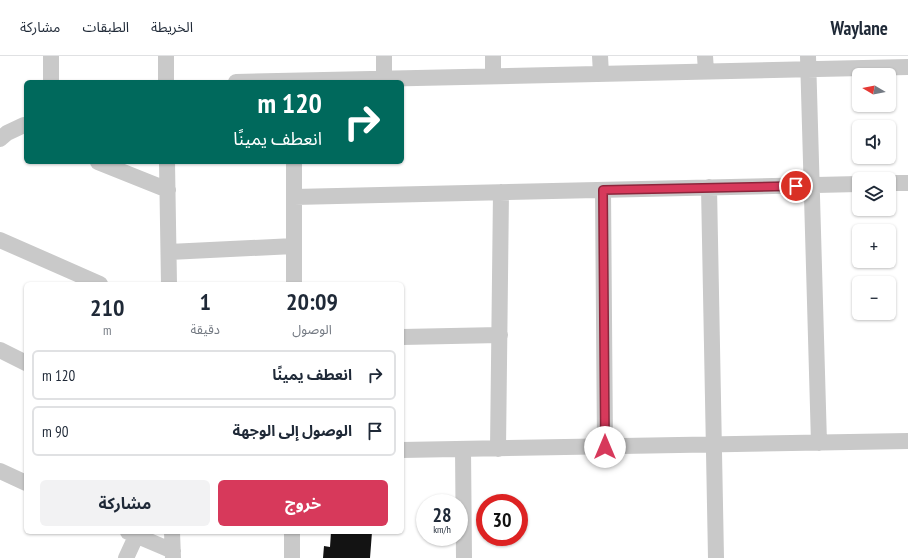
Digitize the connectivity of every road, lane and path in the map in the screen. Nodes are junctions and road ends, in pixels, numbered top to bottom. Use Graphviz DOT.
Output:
graph roads {
  1 [pos="51,56"];
  2 [pos="166,56"];
  3 [pos="384,56"];
  4 [pos="493,56"];
  5 [pos="600,56"];
  6 [pos="808,62"];
  7 [pos="706,64"];
  8 [pos="908,66"];
  9 [pos="601,74"];
  10 [pos="493,76"];
  11 [pos="384,78"];
  12 [pos="51,80"];
  13 [pos="166,80"];
  14 [pos="324,80"];
  15 [pos="24,125"];
  16 [pos="0,139"];
  17 [pos="103,164"];
  18 [pos="167,164"];
  19 [pos="294,164"];
  20 [pos="896,183"];
  21 [pos="908,183"];
  22 [pos="852,184"];
  23 [pos="811,185"];
  24 [pos="709,188"];
  25 [pos="168,190"];
  26 [pos="603,190"];
  27 [pos="501,192"];
  28 [pos="294,197"];
  29 [pos="0,240"];
  30 [pos="294,246"];
  31 [pos="169,252"];
  32 [pos="95,282"];
  33 [pos="169,282"];
  34 [pos="294,282"];
  35 [pos="500,335"];
  36 [pos="404,337"];
  37 [pos="0,350"];
  38 [pos="24,362"];
  39 [pos="908,442"];
  40 [pos="819,443"];
  41 [pos="714,445"];
  42 [pos="605,447"];
  43 [pos="463,449"];
  44 [pos="498,449"];
  45 [pos="404,450"];
  46 [pos="0,471"];
  47 [pos="24,483"];
  48 [pos="134,534"];
  49 [pos="136,534"];
  50 [pos="172,534"];
  51 [pos="292,534"];
  52 [pos="173,555"];
  53 [pos="126,558"];
  54 [pos="292,558"];
  55 [pos="464,558"];
  56 [pos="716,558"];
  1 -- 12 [label="street"];
  2 -- 13 [label="street"];
  3 -- 11 [label="street"];
  4 -- 10 [label="street"];
  5 -- 9 [label="street"];
  6 -- 7 [label="street"];
  6 -- 8 [label="street"];
  6 -- 23 [label="street"];
  7 -- 9 [label="street"];
  9 -- 10 [label="street"];
  10 -- 11 [label="street"];
  11 -- 14 [label="street"];
  15 -- 16 [label="street"];
  17 -- 25 [label="street"];
  18 -- 25 [label="street"];
  19 -- 28 [label="street"];
  20 -- 21 [label="street"];
  22 -- 23 [label="street"];
  23 -- 24 [label="street"];
  23 -- 40 [label="street"];
  24 -- 26 [label="street"];
  24 -- 41 [label="street"];
  25 -- 31 [label="street"];
  26 -- 27 [label="street"];
  26 -- 42 [label="street"];
  27 -- 28 [label="street"];
  27 -- 35 [label="street"];
  28 -- 30 [label="street"];
  29 -- 32 [label="street"];
  30 -- 31 [label="street"];
  30 -- 34 [label="street"];
  31 -- 33 [label="street"];
  35 -- 36 [label="street"];
  35 -- 44 [label="street"];
  37 -- 38 [label="street"];
  39 -- 40 [label="street"];
  40 -- 41 [label="street"];
  41 -- 42 [label="street"];
  41 -- 56 [label="street"];
  42 -- 44 [label="street"];
  43 -- 44 [label="street"];
  43 -- 45 [label="street"];
  43 -- 55 [label="street"];
  46 -- 47 [label="street"];
  48 -- 53 [label="street"];
  49 -- 52 [label="street"];
  50 -- 52 [label="street"];
  51 -- 54 [label="street"];
}
